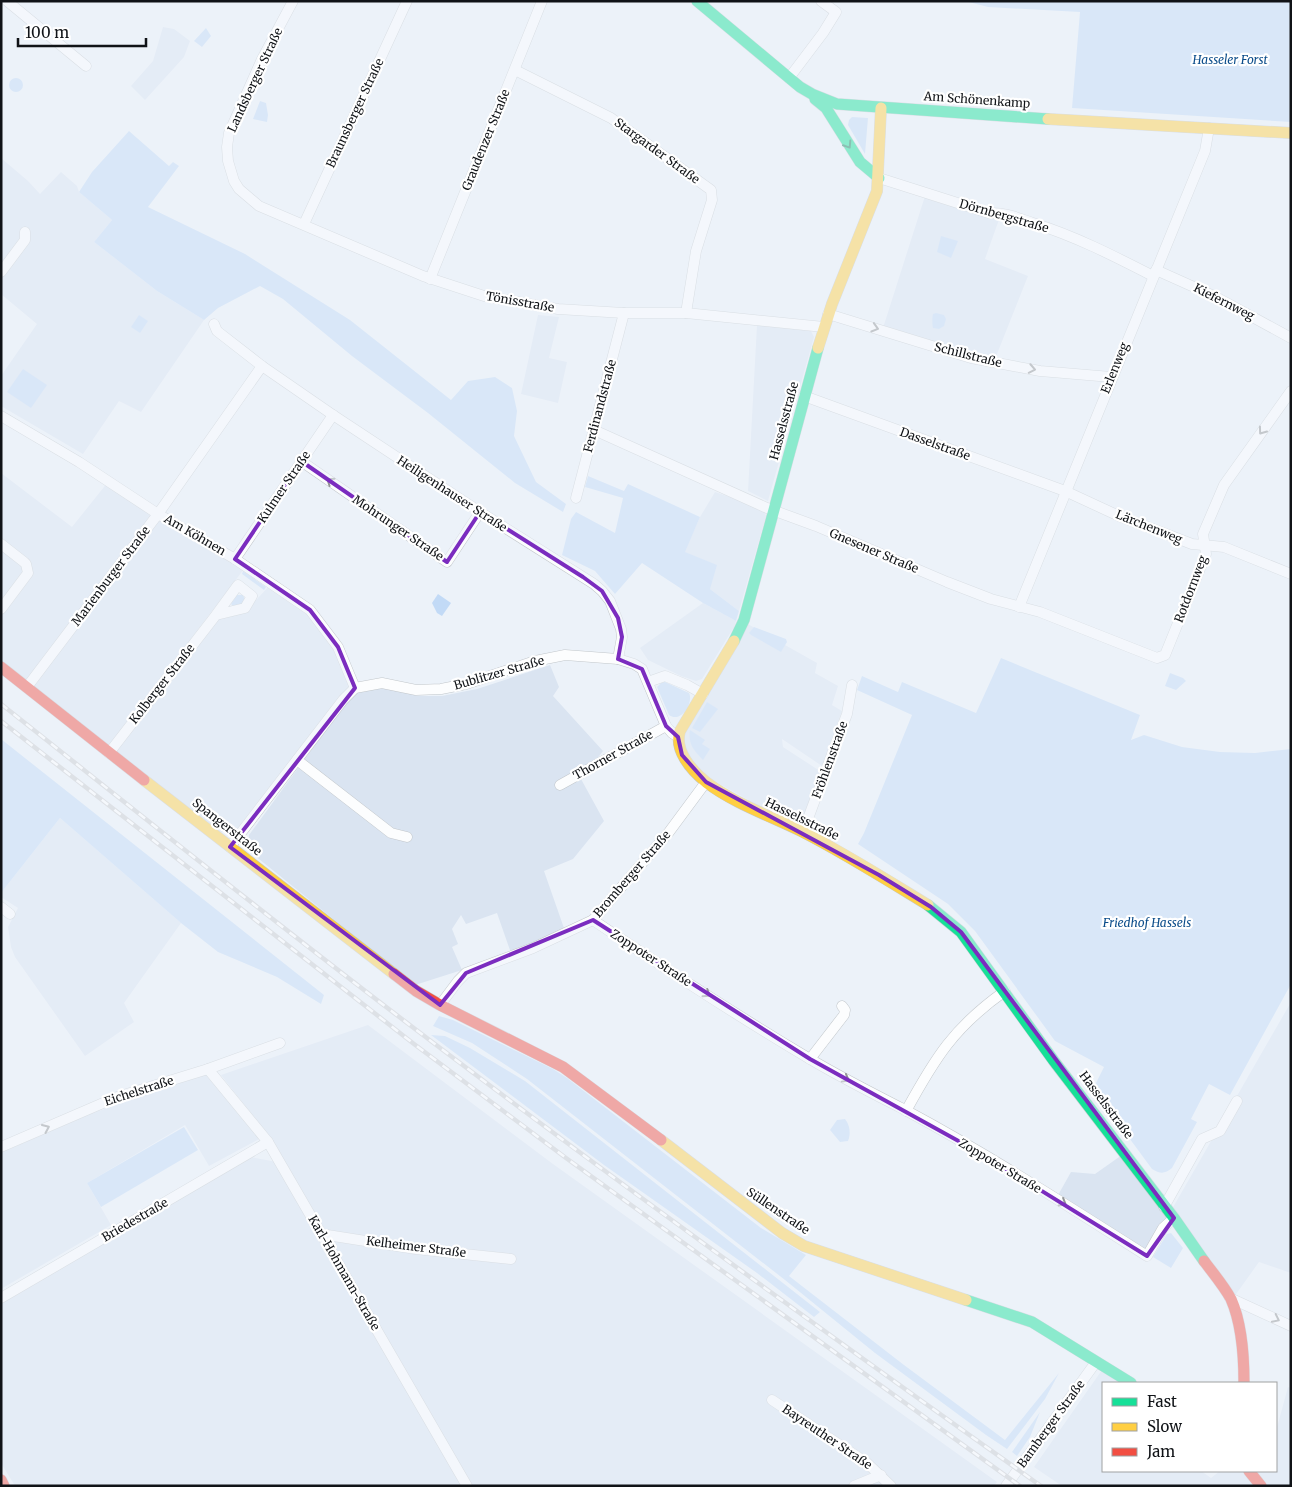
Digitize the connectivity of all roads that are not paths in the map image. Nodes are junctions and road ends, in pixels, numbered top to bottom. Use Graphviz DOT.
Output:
graph roads {
  1 [pos="6,1"];
  2 [pos="293,1"];
  3 [pos="407,1"];
  4 [pos="542,1"];
  5 [pos="697,1"];
  6 [pos="821,1"];
  7 [pos="86,66"];
  8 [pos="515,70"];
  9 [pos="789,78"];
  10 [pos="812,94"];
  11 [pos="850,106"];
  12 [pos="881,108"];
  13 [pos="837,127"];
  14 [pos="1209,128"];
  15 [pos="1291,132"];
  16 [pos="879,164"];
  17 [pos="864,167"];
  18 [pos="879,178"];
  19 [pos="239,189"];
  20 [pos="875,197"];
  21 [pos="304,224"];
  22 [pos="25,232"];
  23 [pos="1,272"];
  24 [pos="1154,273"];
  25 [pos="430,279"];
  26 [pos="686,313"];
  27 [pos="624,314"];
  28 [pos="828,314"];
  29 [pos="214,324"];
  30 [pos="824,328"];
  31 [pos="1291,338"];
  32 [pos="262,366"];
  33 [pos="1112,377"];
  34 [pos="1291,391"];
  35 [pos="804,396"];
  36 [pos="333,415"];
  37 [pos="1,416"];
  38 [pos="594,430"];
  39 [pos="301,461"];
  40 [pos="1065,491"];
  41 [pos="576,498"];
  42 [pos="775,510"];
  43 [pos="480,512"];
  44 [pos="158,514"];
  45 [pos="1,544"];
  46 [pos="1205,545"];
  47 [pos="236,558"];
  48 [pos="1291,574"];
  49 [pos="1019,607"];
  50 [pos="1,609"];
  51 [pos="216,614"];
  52 [pos="1160,658"];
  53 [pos="618,659"];
  54 [pos="1,667"];
  55 [pos="648,682"];
  56 [pos="852,686"];
  57 [pos="27,687"];
  58 [pos="355,688"];
  59 [pos="703,694"];
  60 [pos="666,726"];
  61 [pos="678,737"];
  62 [pos="109,753"];
  63 [pos="297,760"];
  64 [pos="706,782"];
  65 [pos="560,785"];
  66 [pos="803,832"];
  67 [pos="407,837"];
  68 [pos="230,847"];
  69 [pos="1,907"];
  70 [pos="10,914"];
  71 [pos="593,920"];
  72 [pos="1005,992"];
  73 [pos="440,1005"];
  74 [pos="842,1006"];
  75 [pos="280,1043"];
  76 [pos="810,1059"];
  77 [pos="208,1069"];
  78 [pos="1237,1101"];
  79 [pos="906,1111"];
  80 [pos="268,1142"];
  81 [pos="1,1147"];
  82 [pos="1164,1207"];
  83 [pos="1174,1218"];
  84 [pos="321,1234"];
  85 [pos="512,1258"];
  86 [pos="1,1298"];
  87 [pos="1230,1298"];
  88 [pos="1253,1308"];
  89 [pos="1236,1321"];
  90 [pos="1291,1326"];
  91 [pos="1096,1362"];
  92 [pos="1129,1382"];
  93 [pos="1244,1382"];
  94 [pos="772,1400"];
  95 [pos="1250,1472"];
  96 [pos="881,1475"];
  97 [pos="1,1480"];
  98 [pos="4,1486"];
  99 [pos="467,1486"];
  100 [pos="854,1486"];
  101 [pos="891,1486"];
  102 [pos="1006,1486"];
  103 [pos="1261,1486"];
  1 -- 7 [label="street"];
  2 -- 19 [label="street, Landsberger Straße"];
  3 -- 21 [label="street, Braunsberger Straße"];
  4 -- 8 [label="street, Graudenzer Straße"];
  5 -- 9 [label="street, Am Schönenkamp"];
  6 -- 9 [label="street"];
  8 -- 25 [label="street, Graudenzer Straße"];
  8 -- 26 [label="street, Stargarder Straße"];
  9 -- 10 [label="street, Am Schönenkamp"];
  10 -- 11 [label="street, Am Schönenkamp"];
  10 -- 13 [label="street"];
  11 -- 12 [label="street, Am Schönenkamp"];
  11 -- 13 [label="street"];
  12 -- 14 [label="street, Am Schönenkamp"];
  12 -- 16 [label="street, Hasselsstraße"];
  13 -- 17 [label="street, one-way"];
  14 -- 15 [label="street, Am Schönenkamp"];
  14 -- 24 [label="street, Erlenweg"];
  16 -- 17 [label="street"];
  16 -- 18 [label="street, Hasselsstraße"];
  17 -- 18 [label="street"];
  17 -- 20 [label="street"];
  18 -- 20 [label="street, Hasselsstraße"];
  18 -- 24 [label="street, Dörnbergstraße"];
  19 -- 21 [label="street, Tönisstraße"];
  20 -- 28 [label="street, Hasselsstraße"];
  21 -- 25 [label="street, Tönisstraße"];
  22 -- 23 [label="street"];
  24 -- 31 [label="street, Kiefernweg"];
  24 -- 33 [label="street, Erlenweg"];
  25 -- 27 [label="street, Tönisstraße"];
  26 -- 27 [label="street, Tönisstraße"];
  26 -- 30 [label="street, Tönisstraße"];
  27 -- 38 [label="street, Ferdinandstraße"];
  28 -- 30 [label="street, Hasselsstraße"];
  28 -- 33 [label="street, Schillstraße, one-way"];
  29 -- 32 [label="street, Heiligenhauser Straße"];
  30 -- 35 [label="street, Hasselsstraße"];
  32 -- 36 [label="street, Heiligenhauser Straße"];
  32 -- 44 [label="street, Marienburger Straße"];
  33 -- 40 [label="street, Erlenweg"];
  34 -- 46 [label="street, Rotdornweg, one-way"];
  35 -- 40 [label="street, Dasselstraße"];
  35 -- 42 [label="street, Hasselsstraße"];
  36 -- 39 [label="street, Kulmer Straße"];
  36 -- 43 [label="street, Heiligenhauser Straße"];
  37 -- 44 [label="street, Am Köhnen"];
  38 -- 41 [label="street, Ferdinandstraße"];
  38 -- 42 [label="street, Gnesener Straße"];
  43 -- 39 [label="street, Mohrunger Straße, one-way"];
  39 -- 47 [label="street, Kulmer Straße"];
  40 -- 46 [label="street, Lärchenweg"];
  40 -- 49 [label="street, Erlenweg"];
  42 -- 49 [label="street, Gnesener Straße"];
  42 -- 59 [label="street, Hasselsstraße"];
  43 -- 53 [label="street, Heiligenhauser Straße"];
  44 -- 47 [label="street, Am Köhnen"];
  44 -- 57 [label="street, Marienburger Straße"];
  45 -- 50 [label="street"];
  46 -- 48 [label="street, Lärchenweg"];
  46 -- 52 [label="street, Rotdornweg"];
  47 -- 58 [label="street, Am Köhnen"];
  49 -- 52 [label="street, Gnesener Straße"];
  51 -- 62 [label="street, Kolberger Straße"];
  53 -- 55 [label="street"];
  53 -- 58 [label="street, Bublitzer Straße"];
  54 -- 57 [label="street, Spangerstraße"];
  55 -- 59 [label="street"];
  55 -- 60 [label="street"];
  56 -- 66 [label="street, Fröhlenstraße"];
  57 -- 62 [label="street, Spangerstraße"];
  58 -- 63 [label="street"];
  59 -- 61 [label="street, Hasselsstraße"];
  60 -- 61 [label="street"];
  60 -- 65 [label="street, Thorner Straße"];
  61 -- 64 [label="street, Hasselsstraße"];
  62 -- 68 [label="street, Spangerstraße"];
  63 -- 67 [label="street"];
  63 -- 68 [label="street"];
  64 -- 66 [label="street, Hasselsstraße"];
  64 -- 71 [label="street, Bromberger Straße"];
  66 -- 72 [label="street, Hasselsstraße"];
  68 -- 73 [label="street, Spangerstraße"];
  69 -- 70 [label="street"];
  71 -- 73 [label="street, Bromberger Straße"];
  71 -- 76 [label="street, Zoppoter Straße, one-way"];
  72 -- 79 [label="street"];
  72 -- 82 [label="street, Hasselsstraße"];
  73 -- 91 [label="street, Süllenstraße"];
  74 -- 76 [label="street"];
  75 -- 77 [label="street, Eichelstraße"];
  76 -- 79 [label="street, Zoppoter Straße, one-way"];
  77 -- 80 [label="street, Karl-Hohmann-Straße"];
  81 -- 77 [label="street, Eichelstraße, one-way"];
  78 -- 82 [label="street"];
  79 -- 83 [label="street, Zoppoter Straße, one-way"];
  80 -- 84 [label="street, Karl-Hohmann-Straße"];
  80 -- 86 [label="street, Briedestraße"];
  82 -- 83 [label="street, Hasselsstraße"];
  83 -- 87 [label="street, Hasselsstraße"];
  84 -- 85 [label="street, Kelheimer Straße"];
  84 -- 99 [label="street, Karl-Hohmann-Straße"];
  87 -- 88 [label="street"];
  87 -- 89 [label="street, Hasselsstraße"];
  88 -- 89 [label="street"];
  88 -- 90 [label="street, one-way"];
  89 -- 93 [label="street, Hasselsstraße"];
  91 -- 92 [label="street, Süllenstraße"];
  91 -- 102 [label="street, Bamberger Straße"];
  94 -- 96 [label="street, Bayreuther Straße"];
  95 -- 103 [label="street"];
  96 -- 100 [label="street, Bayreuther Straße"];
  96 -- 101 [label="street, Bayreuther Straße"];
  97 -- 98 [label="street"];
}
